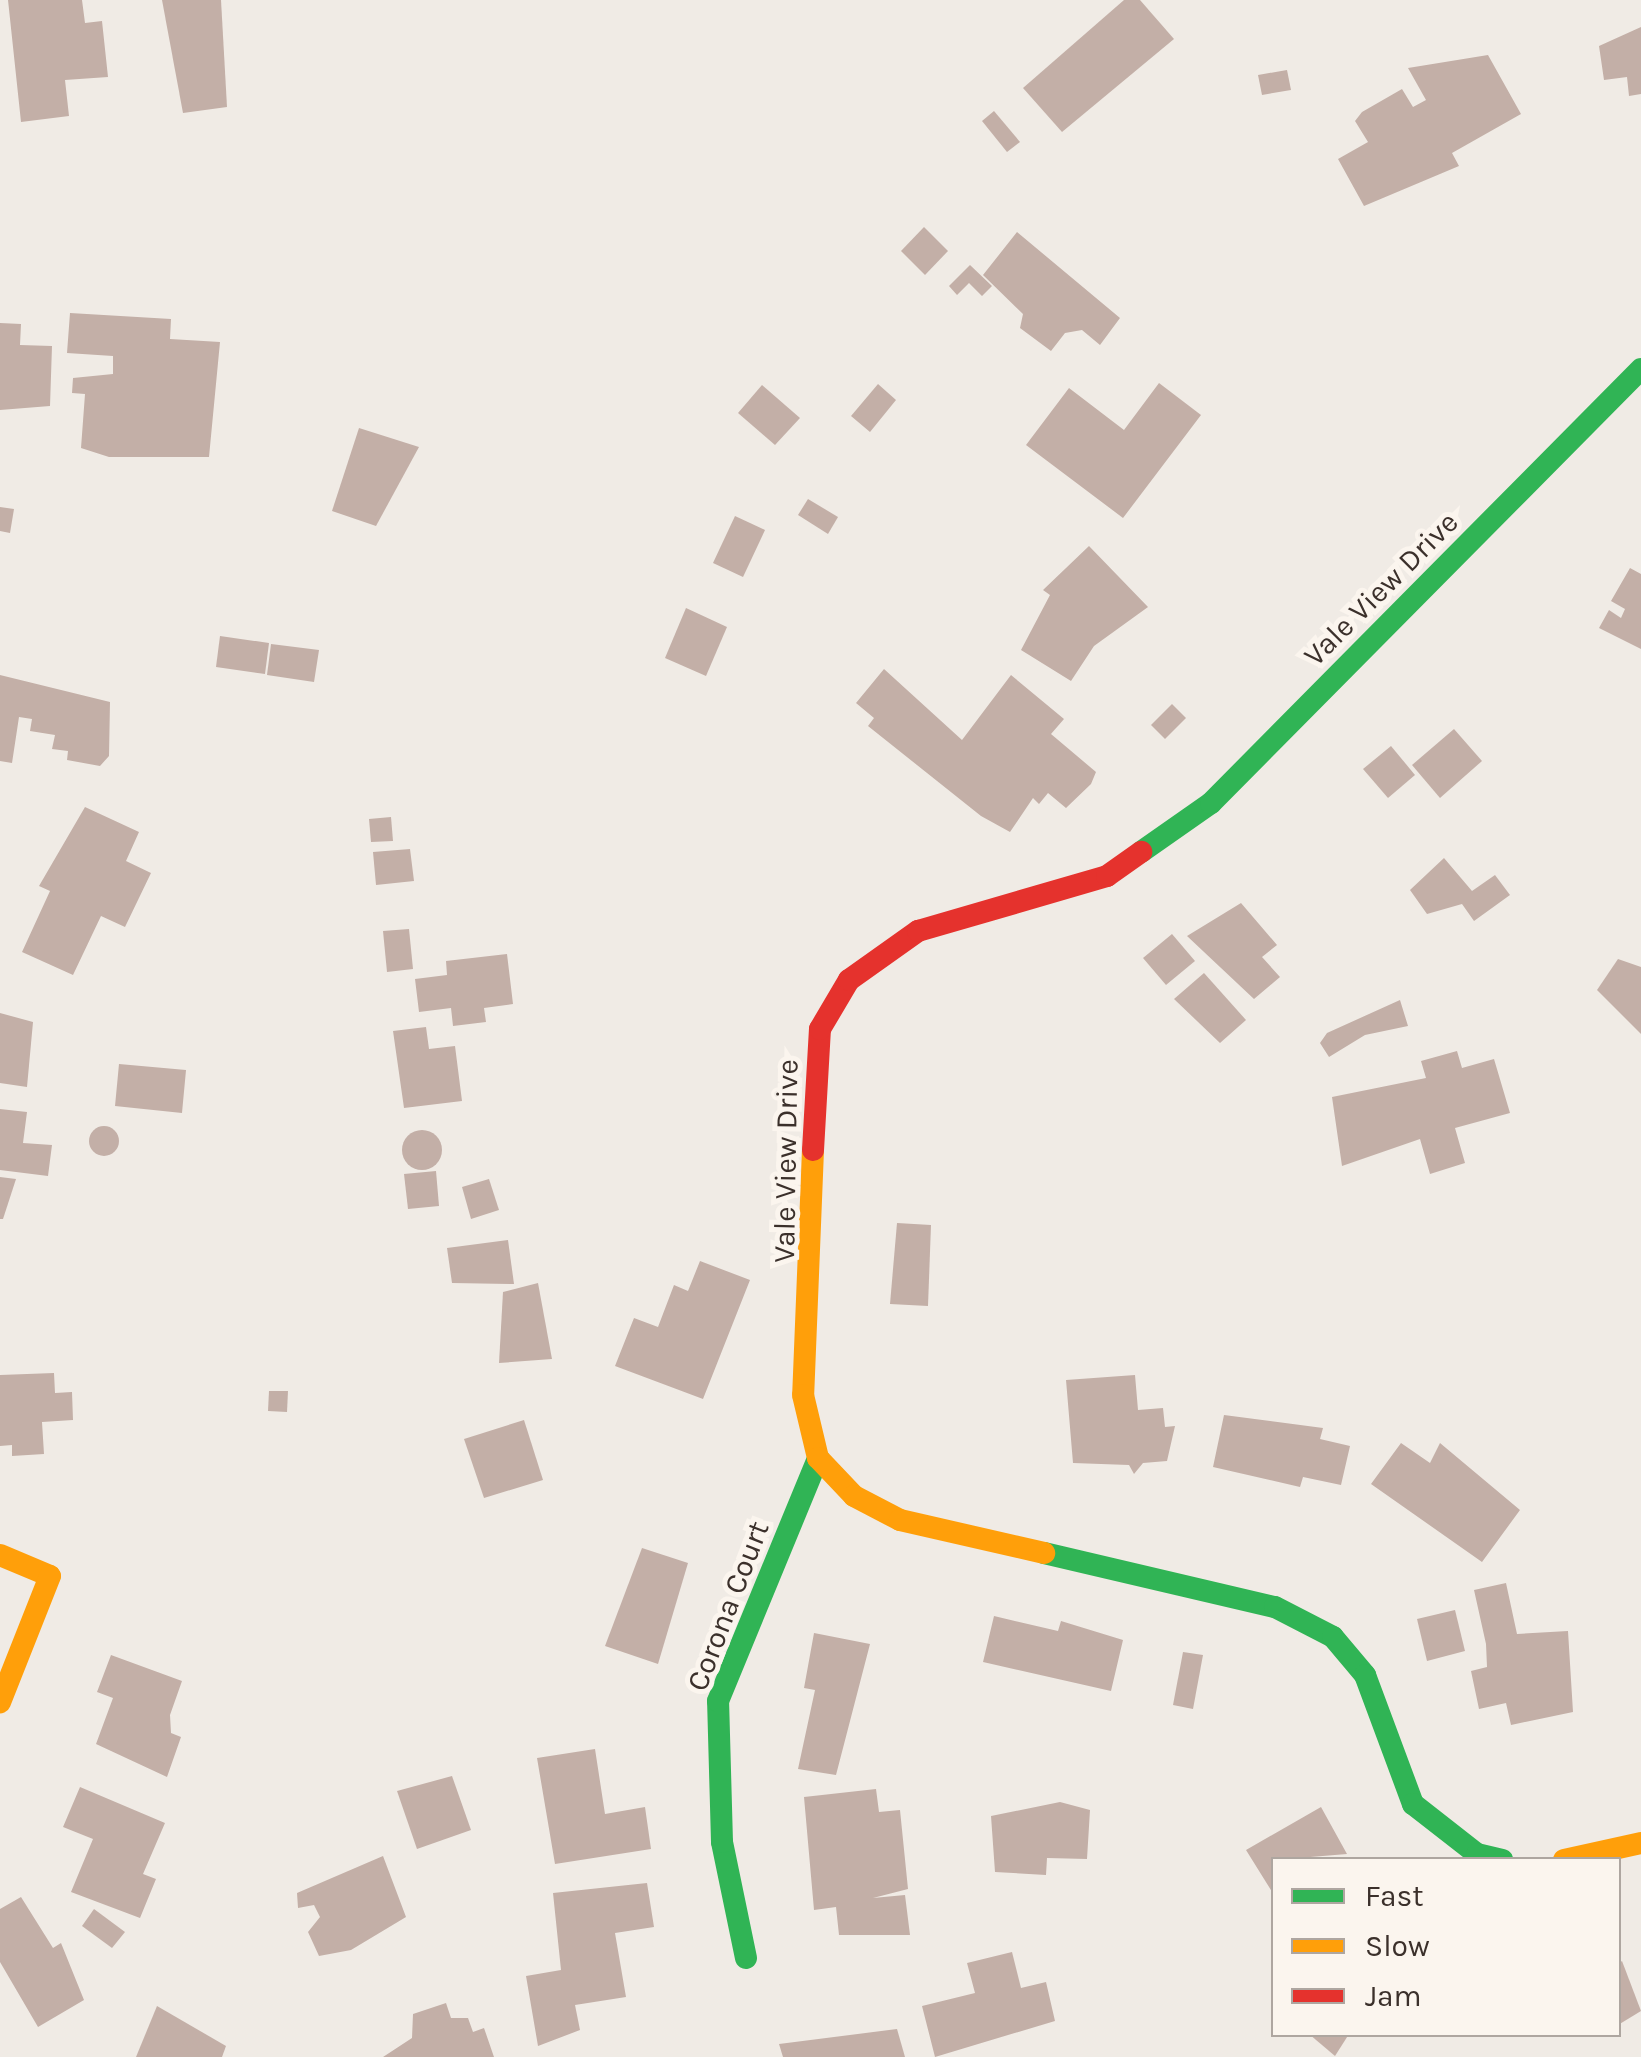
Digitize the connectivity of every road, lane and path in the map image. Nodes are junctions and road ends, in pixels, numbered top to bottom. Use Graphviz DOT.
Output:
graph roads {
  1 [pos="1641,370"];
  2 [pos="818,1458"];
  3 [pos="0,1555"];
  4 [pos="0,1702"];
  5 [pos="1641,1843"];
  6 [pos="1490,1857"];
  7 [pos="1578,1857"];
  8 [pos="746,1958"];
  1 -- 2 [label="street, Vale View Drive"];
  2 -- 6 [label="street"];
  2 -- 8 [label="street, Corona Court"];
  3 -- 4 [label="street"];
  5 -- 7 [label="street"];
}
